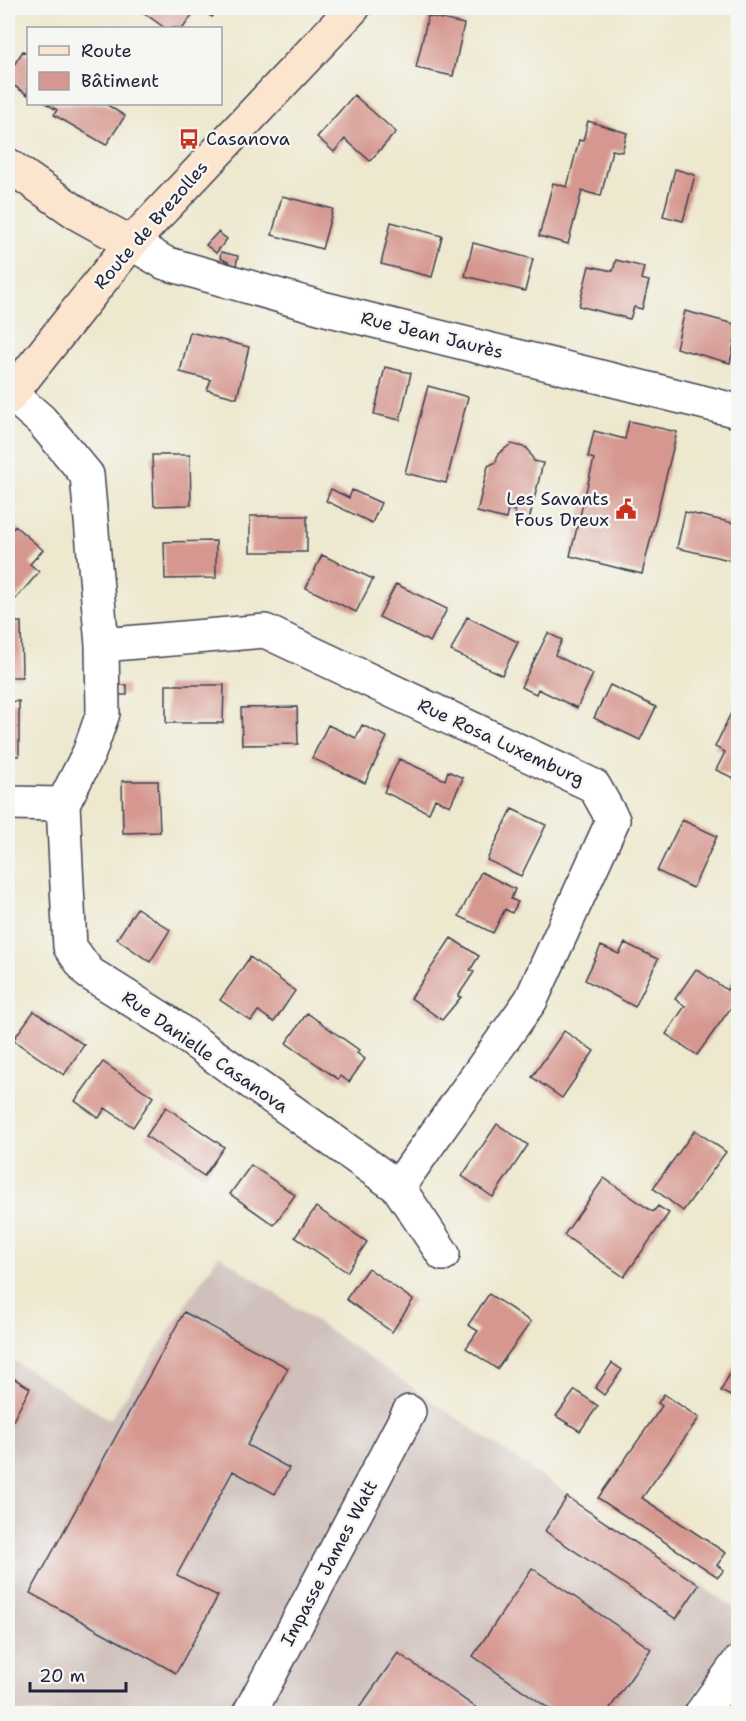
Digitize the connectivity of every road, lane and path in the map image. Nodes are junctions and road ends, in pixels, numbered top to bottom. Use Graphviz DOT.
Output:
graph roads {
  1 [pos="353,8"];
  2 [pos="8,165"];
  3 [pos="131,243"];
  4 [pos="9,396"];
  5 [pos="738,411"];
  6 [pos="102,645"];
  7 [pos="8,803"];
  8 [pos="63,804"];
  9 [pos="398,1187"];
  10 [pos="443,1254"];
  11 [pos="409,1412"];
  12 [pos="738,1663"];
  13 [pos="249,1713"];
  14 [pos="701,1713"];
  1 -- 3 [label="main road, Route de Brezolles"];
  2 -- 3 [label="main road"];
  3 -- 4 [label="main road, Route de Brezolles"];
  3 -- 5 [label="street, Rue Jean Jaurès"];
  4 -- 6 [label="street, Rue Danielle Casanova"];
  6 -- 8 [label="street, Rue Danielle Casanova"];
  6 -- 9 [label="street, Rue Rosa Luxemburg"];
  7 -- 8 [label="street"];
  8 -- 9 [label="street, Rue Danielle Casanova"];
  9 -- 10 [label="street, Rue Danielle Casanova"];
  11 -- 13 [label="street, Impasse James Watt"];
  12 -- 14 [label="street"];
}
